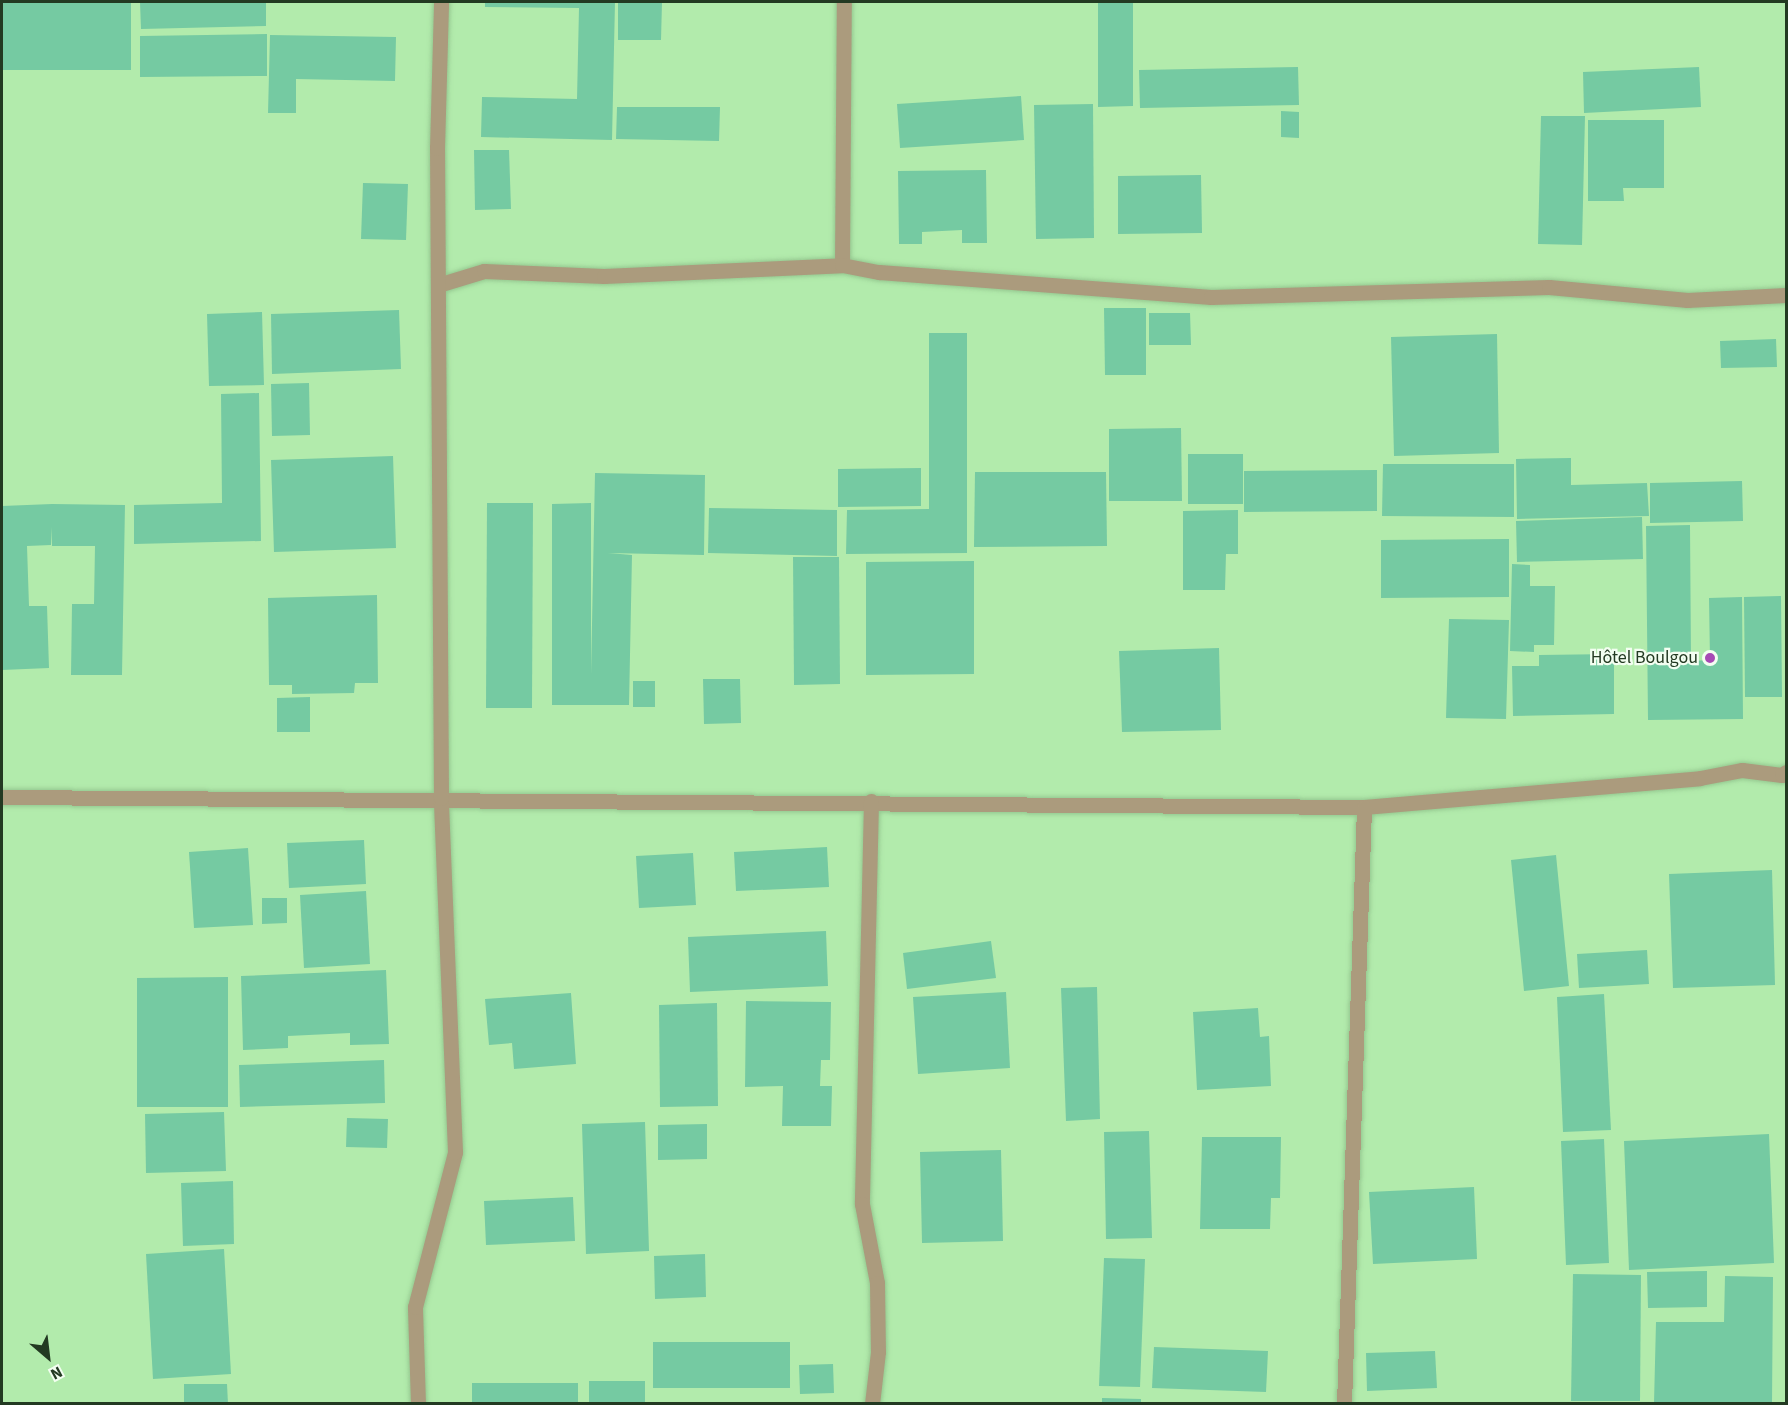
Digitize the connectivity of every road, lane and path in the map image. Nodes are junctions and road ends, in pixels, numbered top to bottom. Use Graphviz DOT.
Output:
graph roads {
  1 [pos="441,2"];
  2 [pos="844,2"];
  3 [pos="842,265"];
  4 [pos="438,285"];
  5 [pos="1786,296"];
  6 [pos="1786,772"];
  7 [pos="2,797"];
  8 [pos="441,798"];
  9 [pos="871,801"];
  10 [pos="1364,807"];
  11 [pos="418,1404"];
  12 [pos="872,1404"];
  13 [pos="1344,1404"];
  1 -- 4 [label="street"];
  2 -- 3 [label="street"];
  3 -- 4 [label="street"];
  3 -- 5 [label="street"];
  4 -- 8 [label="street"];
  6 -- 10 [label="street"];
  7 -- 8 [label="street"];
  8 -- 9 [label="street"];
  8 -- 11 [label="street"];
  9 -- 10 [label="street"];
  9 -- 12 [label="street"];
  10 -- 13 [label="street"];
}
